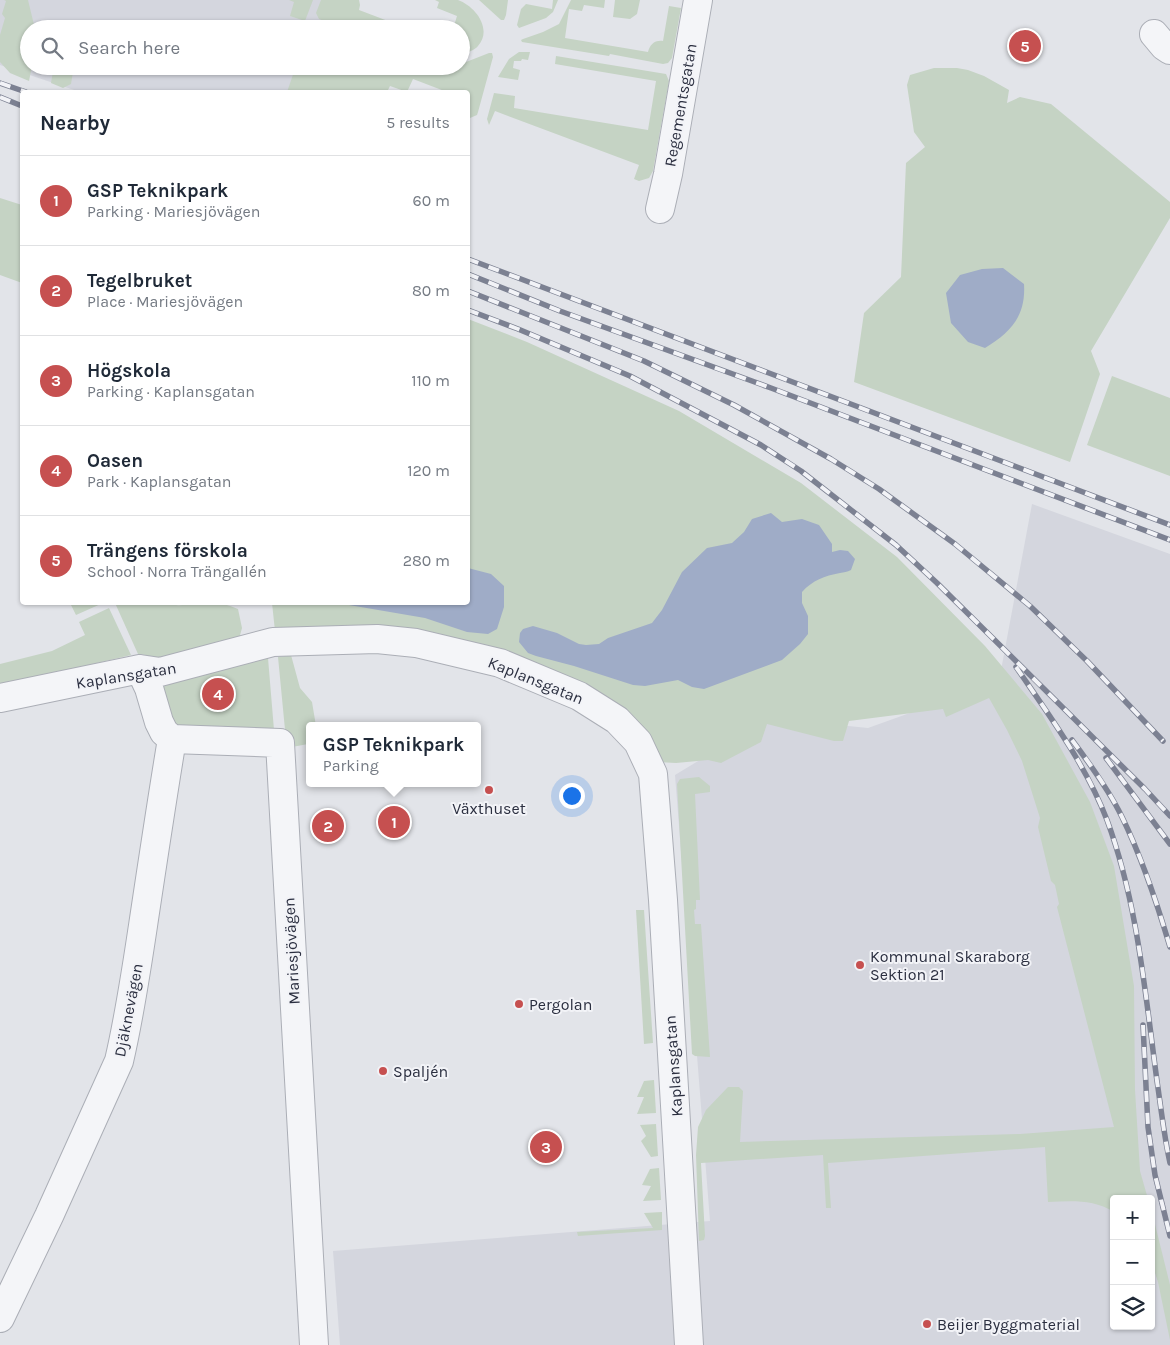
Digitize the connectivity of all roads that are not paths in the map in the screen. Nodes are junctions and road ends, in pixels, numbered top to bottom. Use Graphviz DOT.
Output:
graph roads {
  1 [pos="698,0"];
  2 [pos="660,209"];
  3 [pos="140,669"];
  4 [pos="0,698"];
  5 [pos="172,739"];
  6 [pos="0,1318"];
  7 [pos="314,1345"];
  8 [pos="689,1345"];
  1 -- 2 [label="street, Regementsgatan"];
  3 -- 4 [label="street, Kaplansgatan"];
  3 -- 5 [label="street"];
  3 -- 8 [label="street, Kaplansgatan"];
  5 -- 6 [label="street, Djäknevägen"];
  5 -- 7 [label="street, Mariesjövägen"];
}
